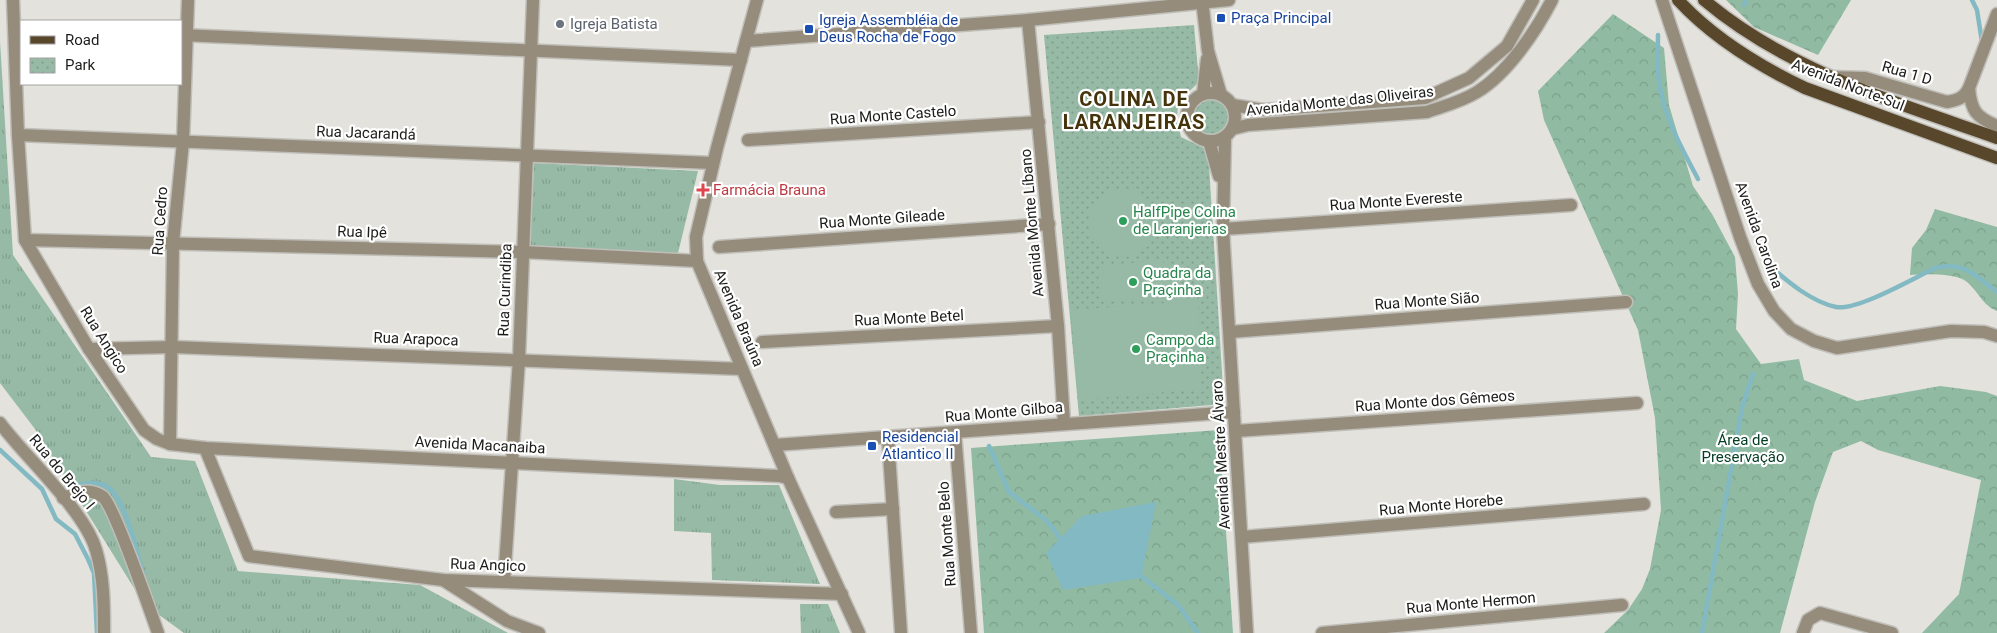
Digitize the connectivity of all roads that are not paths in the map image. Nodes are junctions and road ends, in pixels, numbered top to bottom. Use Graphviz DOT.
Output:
graph roads {
  1 [pos="13,0"];
  2 [pos="188,0"];
  3 [pos="533,0"];
  4 [pos="758,0"];
  5 [pos="1228,0"];
  6 [pos="1533,0"];
  7 [pos="1552,0"];
  8 [pos="1662,0"];
  9 [pos="1678,0"];
  10 [pos="1704,0"];
  11 [pos="1202,1"];
  12 [pos="1997,14"];
  13 [pos="1028,20"];
  14 [pos="184,35"];
  15 [pos="18,36"];
  16 [pos="746,40"];
  17 [pos="531,49"];
  18 [pos="1208,51"];
  19 [pos="741,60"];
  20 [pos="1830,77"];
  21 [pos="1969,88"];
  22 [pos="1203,94"];
  23 [pos="1221,95"];
  24 [pos="1232,105"];
  25 [pos="1039,122"];
  26 [pos="1997,126"];
  27 [pos="1228,133"];
  28 [pos="18,135"];
  29 [pos="1997,138"];
  30 [pos="748,140"];
  31 [pos="1209,141"];
  32 [pos="183,142"];
  33 [pos="527,154"];
  34 [pos="1997,158"];
  35 [pos="713,163"];
  36 [pos="1222,185"];
  37 [pos="1571,206"];
  38 [pos="1048,224"];
  39 [pos="1223,229"];
  40 [pos="25,240"];
  41 [pos="173,243"];
  42 [pos="719,247"];
  43 [pos="523,252"];
  44 [pos="697,261"];
  45 [pos="1626,302"];
  46 [pos="1058,326"];
  47 [pos="1230,332"];
  48 [pos="1997,336"];
  49 [pos="762,342"];
  50 [pos="173,347"];
  51 [pos="89,349"];
  52 [pos="519,359"];
  53 [pos="742,368"];
  54 [pos="1637,403"];
  55 [pos="1234,412"];
  56 [pos="0,423"];
  57 [pos="1064,423"];
  58 [pos="1236,432"];
  59 [pos="956,433"];
  60 [pos="888,438"];
  61 [pos="170,444"];
  62 [pos="775,445"];
  63 [pos="206,448"];
  64 [pos="512,463"];
  65 [pos="788,478"];
  66 [pos="63,498"];
  67 [pos="1644,504"];
  68 [pos="893,509"];
  69 [pos="836,512"];
  70 [pos="1242,537"];
  71 [pos="442,580"];
  72 [pos="504,582"];
  73 [pos="842,594"];
  74 [pos="1622,605"];
  75 [pos="1804,629"];
  76 [pos="104,633"];
  77 [pos="158,633"];
  78 [pos="539,633"];
  79 [pos="860,633"];
  80 [pos="902,633"];
  81 [pos="971,633"];
  82 [pos="1247,633"];
  83 [pos="1322,633"];
  84 [pos="1892,633"];
  1 -- 15 [label="street"];
  2 -- 14 [label="street, Rua Cedro"];
  3 -- 17 [label="street, Rua Curindiba"];
  4 -- 16 [label="street, Avenida Braúna"];
  5 -- 11 [label="street"];
  6 -- 24 [label="street, Avenida Monte das Oliveiras"];
  7 -- 27 [label="street, Avenida Monte das Oliveiras"];
  8 -- 48 [label="street, Avenida Carolina"];
  9 -- 34 [label="main road, Avenida Norte-Sul"];
  10 -- 20 [label="main road, Avenida Norte-Sul"];
  11 -- 13 [label="street"];
  11 -- 18 [label="street"];
  12 -- 21 [label="street"];
  13 -- 16 [label="street"];
  13 -- 25 [label="street, Avenida Monte Líbano"];
  14 -- 17 [label="street"];
  14 -- 32 [label="street, Rua Cedro"];
  15 -- 28 [label="street"];
  16 -- 19 [label="street, Avenida Braúna"];
  17 -- 19 [label="street"];
  17 -- 33 [label="street, Rua Curindiba"];
  18 -- 22 [label="street"];
  18 -- 23 [label="street"];
  19 -- 35 [label="street, Avenida Braúna"];
  20 -- 21 [label="street, Rua 1 D"];
  20 -- 29 [label="main road, Avenida Norte-Sul"];
  21 -- 26 [label="street"];
  22 -- 23 [label="street"];
  22 -- 31 [label="street"];
  23 -- 24 [label="street"];
  24 -- 27 [label="street"];
  25 -- 30 [label="street, Rua Monte Castelo"];
  25 -- 38 [label="street, Avenida Monte Líbano"];
  27 -- 31 [label="street"];
  27 -- 36 [label="street, Avenida Mestre Álvaro"];
  28 -- 32 [label="street, Rua Jacarandá"];
  28 -- 40 [label="street"];
  31 -- 36 [label="street, Avenida Mestre Álvaro"];
  32 -- 33 [label="street, Rua Jacarandá"];
  32 -- 41 [label="street, Rua Cedro"];
  33 -- 35 [label="street, Rua Jacarandá"];
  33 -- 43 [label="street, Rua Curindiba"];
  35 -- 44 [label="street, Avenida Braúna"];
  36 -- 39 [label="street, Avenida Mestre Álvaro"];
  37 -- 39 [label="street, Rua Monte Evereste"];
  38 -- 42 [label="street, Rua Monte Gileade"];
  38 -- 46 [label="street, Avenida Monte Líbano"];
  39 -- 47 [label="street, Avenida Mestre Álvaro"];
  40 -- 41 [label="street, Rua Ipê"];
  40 -- 51 [label="street, Rua Angico"];
  41 -- 43 [label="street, Rua Ipê"];
  41 -- 50 [label="street, Rua Cedro"];
  43 -- 44 [label="street, Rua Ipê"];
  43 -- 52 [label="street, Rua Curindiba"];
  44 -- 53 [label="street, Avenida Braúna"];
  45 -- 47 [label="street, Rua Monte Sião"];
  46 -- 49 [label="street, Rua Monte Betel"];
  46 -- 57 [label="street, Avenida Monte Líbano"];
  47 -- 55 [label="street, Avenida Mestre Álvaro"];
  50 -- 51 [label="street, Rua Arapoca"];
  50 -- 52 [label="street, Rua Arapoca"];
  50 -- 61 [label="street, Rua Cedro"];
  51 -- 61 [label="street, Rua Angico"];
  52 -- 53 [label="street, Rua Arapoca"];
  52 -- 64 [label="street, Rua Curindiba"];
  53 -- 62 [label="street, Avenida Braúna"];
  54 -- 58 [label="street, Rua Monte dos Gêmeos"];
  55 -- 57 [label="street, Rua Monte Gilboa"];
  55 -- 58 [label="street, Avenida Mestre Álvaro"];
  56 -- 66 [label="street, Rua do Brejo I"];
  57 -- 59 [label="street, Rua Monte Gilboa"];
  58 -- 70 [label="street, Avenida Mestre Álvaro"];
  59 -- 60 [label="street, Rua Monte Gilboa"];
  59 -- 81 [label="street, Rua Monte Belo"];
  60 -- 62 [label="street, Rua Monte Gilboa"];
  60 -- 68 [label="street"];
  61 -- 63 [label="street, Avenida Macanaiba"];
  62 -- 65 [label="street, Avenida Braúna"];
  63 -- 64 [label="street, Avenida Macanaiba"];
  63 -- 71 [label="street, Rua Angico"];
  64 -- 65 [label="street, Avenida Macanaiba"];
  64 -- 72 [label="street, Rua Curindiba"];
  65 -- 73 [label="street, Avenida Braúna"];
  66 -- 76 [label="street, Rua do Brejo I"];
  66 -- 77 [label="street"];
  67 -- 70 [label="street, Rua Monte Horebe"];
  68 -- 69 [label="street"];
  68 -- 80 [label="street"];
  70 -- 82 [label="street, Avenida Mestre Álvaro"];
  71 -- 72 [label="street, Rua Angico"];
  71 -- 78 [label="street"];
  72 -- 73 [label="street, Rua Angico"];
  73 -- 79 [label="street, Avenida Braúna"];
  74 -- 83 [label="street, Rua Monte Hermon"];
  75 -- 84 [label="street"];
}
